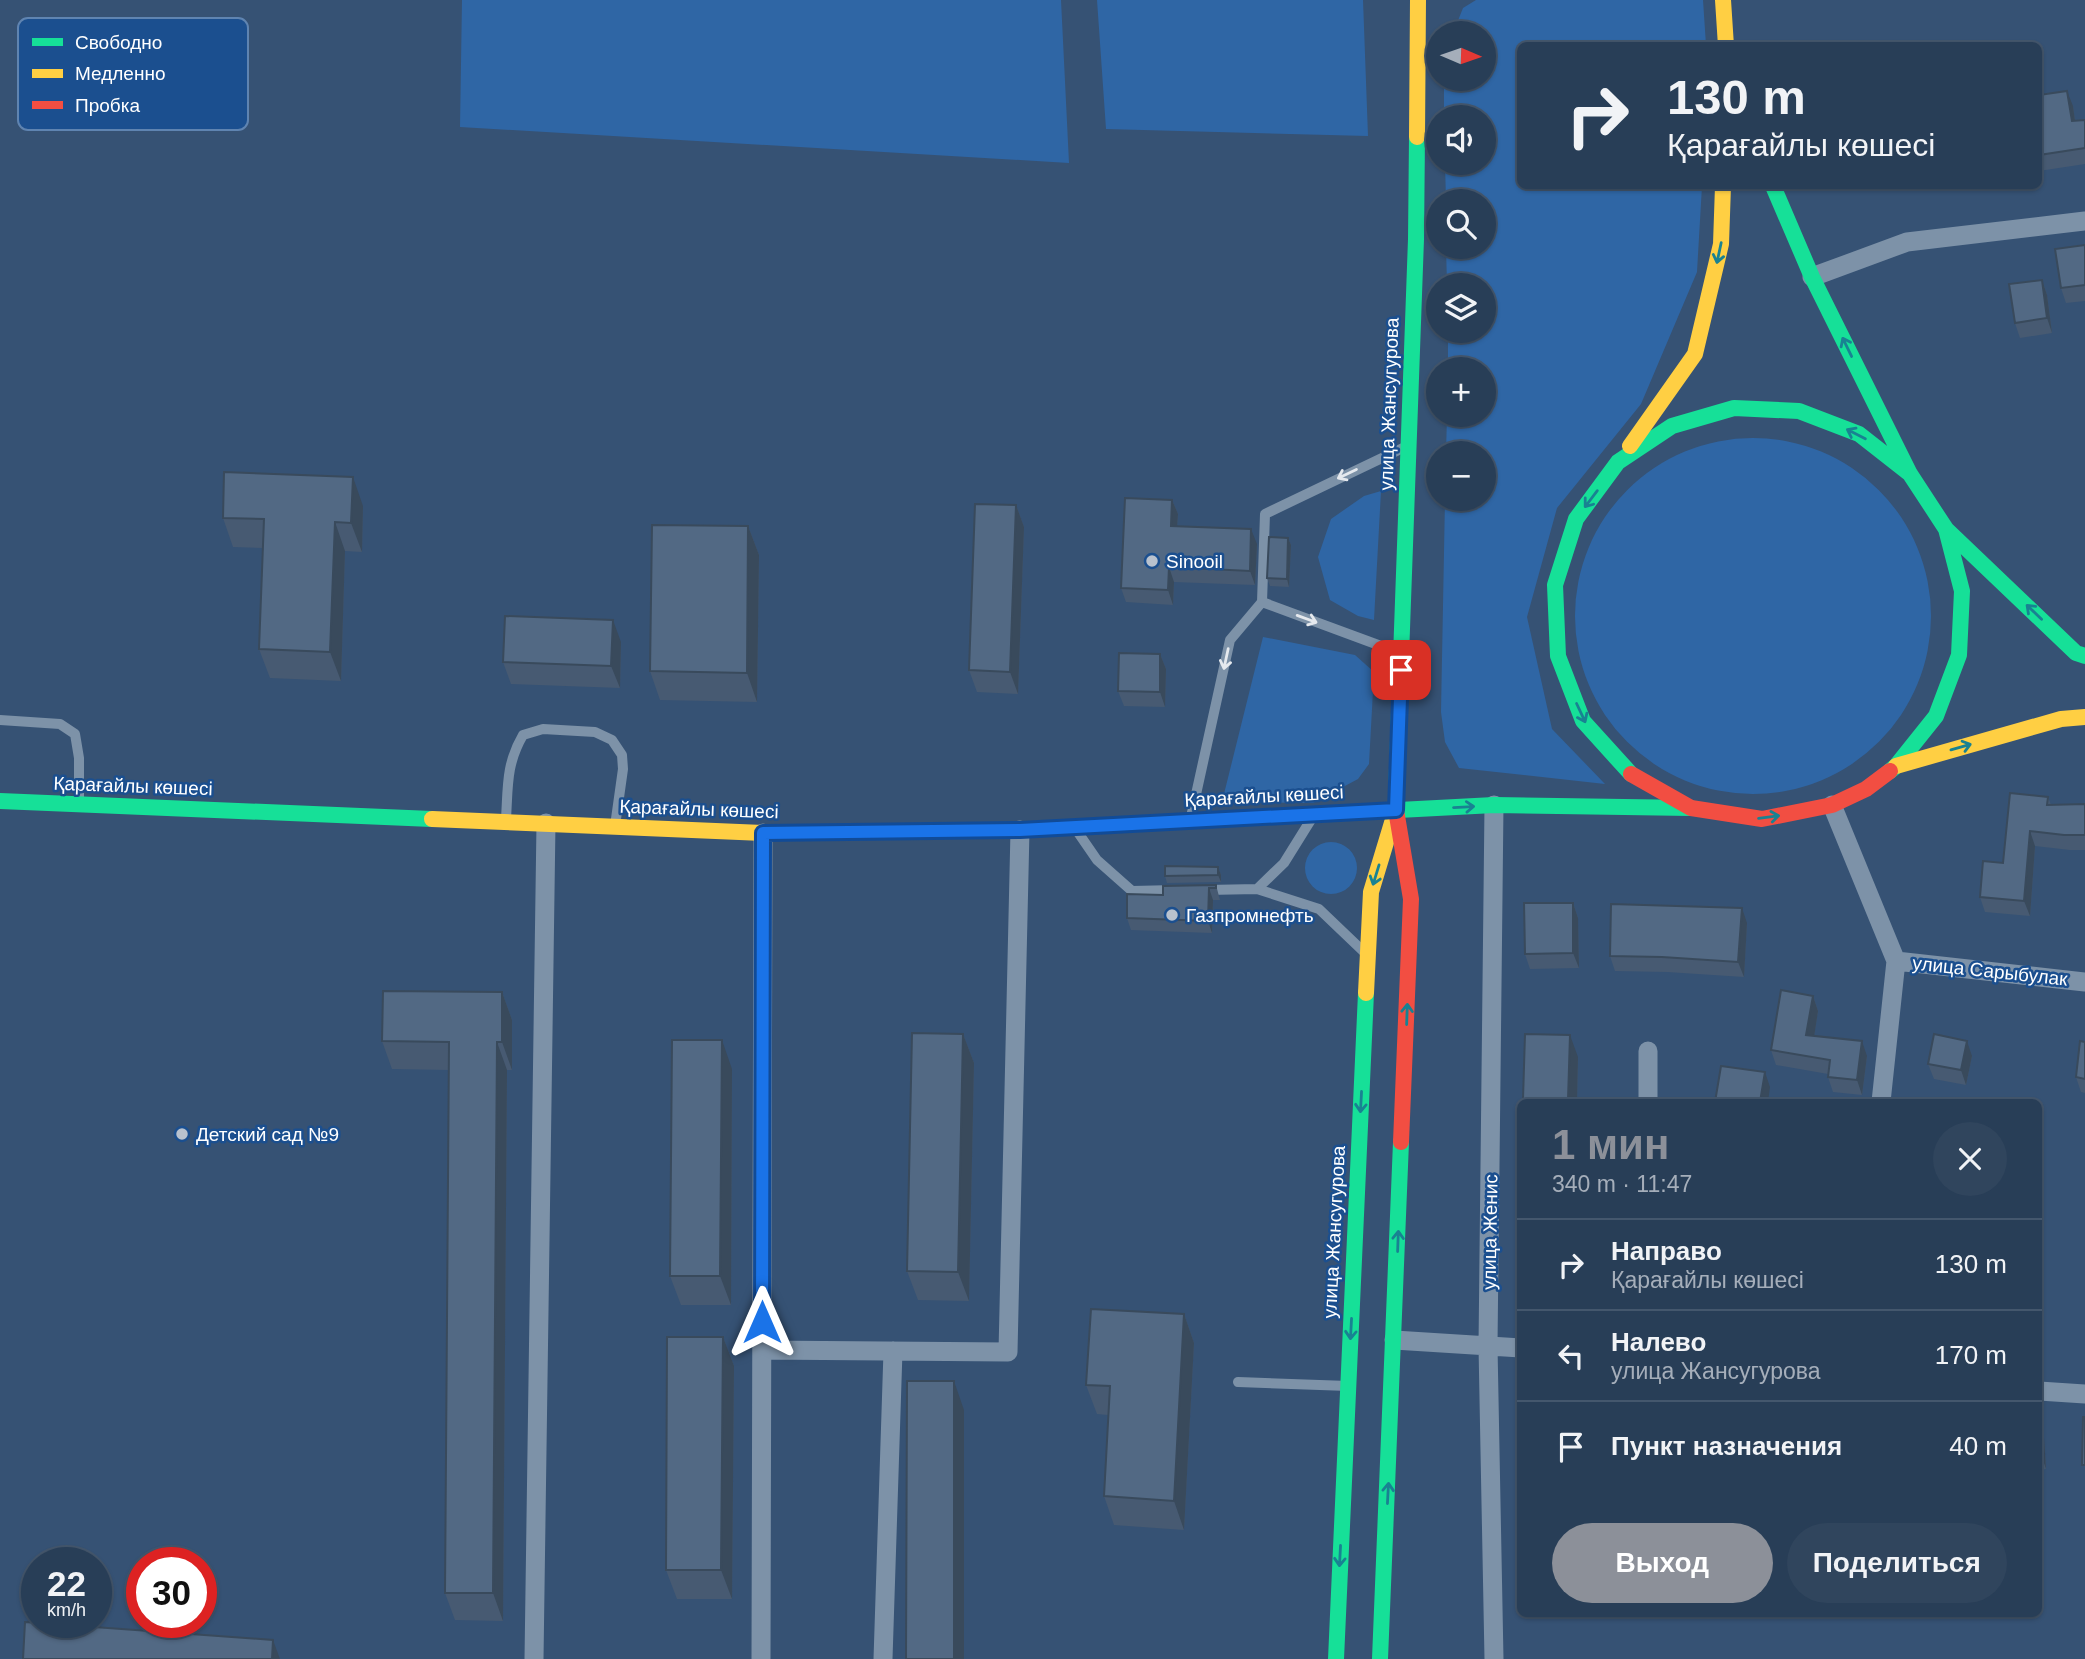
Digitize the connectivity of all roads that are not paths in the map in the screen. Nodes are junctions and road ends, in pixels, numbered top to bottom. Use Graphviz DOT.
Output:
graph roads {
  1 [pos="1418,0"];
  2 [pos="1723,0"];
  3 [pos="1726,42"];
  4 [pos="1723,189"];
  5 [pos="1774,189"];
  6 [pos="2085,221"];
  7 [pos="1812,277"];
  8 [pos="1409,445"];
  9 [pos="1618,462"];
  10 [pos="1910,474"];
  11 [pos="1946,529"];
  12 [pos="1262,602"];
  13 [pos="1402,654"];
  14 [pos="2085,656"];
  15 [pos="2085,717"];
  16 [pos="0,720"];
  17 [pos="1896,766"];
  18 [pos="0,801"];
  19 [pos="1832,805"];
  20 [pos="79,806"];
  21 [pos="1494,806"];
  22 [pos="1691,808"];
  23 [pos="1396,810"];
  24 [pos="1314,815"];
  25 [pos="1190,821"];
  26 [pos="506,823"];
  27 [pos="546,823"];
  28 [pos="615,827"];
  29 [pos="1074,828"];
  30 [pos="1020,830"];
  31 [pos="763,833"];
  32 [pos="1187,890"];
  33 [pos="1201,890"];
  34 [pos="1257,890"];
  35 [pos="1368,956"];
  36 [pos="1896,961"];
  37 [pos="2085,982"];
  38 [pos="1648,1051"];
  39 [pos="1648,1099"];
  40 [pos="1881,1099"];
  41 [pos="1394,1340"];
  42 [pos="1488,1346"];
  43 [pos="1517,1348"];
  44 [pos="762,1350"];
  45 [pos="892,1351"];
  46 [pos="1360,1361"];
  47 [pos="1394,1363"];
  48 [pos="1238,1382"];
  49 [pos="1348,1386"];
  50 [pos="2042,1391"];
  51 [pos="2085,1394"];
  52 [pos="534,1659"];
  53 [pos="761,1659"];
  54 [pos="883,1659"];
  55 [pos="1336,1659"];
  56 [pos="1380,1659"];
  57 [pos="1494,1659"];
  1 -- 8 [label="main road, улица Жансугурова"];
  2 -- 3 [label="main road"];
  4 -- 9 [label="main road, one-way"];
  5 -- 7 [label="main road"];
  6 -- 7 [label="street"];
  10 -- 7 [label="main road, one-way"];
  8 -- 12 [label="lane, one-way"];
  8 -- 13 [label="main road, улица Жансугурова"];
  10 -- 9 [label="main road, one-way"];
  9 -- 22 [label="main road, one-way"];
  10 -- 11 [label="main road"];
  14 -- 11 [label="main road, one-way"];
  11 -- 17 [label="main road"];
  12 -- 13 [label="lane, one-way"];
  12 -- 25 [label="lane, one-way"];
  13 -- 23 [label="main road, улица Жансугурова"];
  17 -- 15 [label="main road, one-way"];
  16 -- 20 [label="lane"];
  17 -- 19 [label="main road"];
  18 -- 20 [label="main road, Қарағайлы көшесі"];
  22 -- 19 [label="main road, one-way"];
  19 -- 36 [label="street, улица Сарыбулак"];
  20 -- 26 [label="main road, Қарағайлы көшесі"];
  21 -- 22 [label="main road, Қарағайлы көшесі"];
  23 -- 21 [label="main road, Қарағайлы көшесі, one-way"];
  21 -- 42 [label="street, улица Женис"];
  23 -- 24 [label="main road, Қарағайлы көшесі"];
  23 -- 35 [label="main road, улица Жансугурова, one-way"];
  41 -- 23 [label="main road, улица Жансугурова, one-way"];
  24 -- 25 [label="main road, Қарағайлы көшесі"];
  24 -- 34 [label="lane"];
  25 -- 29 [label="main road, Қарағайлы көшесі"];
  26 -- 27 [label="main road, Қарағайлы көшесі"];
  26 -- 28 [label="lane"];
  27 -- 28 [label="main road, Қарағайлы көшесі"];
  27 -- 52 [label="street"];
  28 -- 31 [label="main road, Қарағайлы көшесі"];
  29 -- 30 [label="main road, Қарағайлы көшесі"];
  29 -- 32 [label="lane"];
  30 -- 31 [label="main road, Қарағайлы көшесі"];
  30 -- 45 [label="street"];
  31 -- 44 [label="street"];
  33 -- 34 [label="lane"];
  34 -- 35 [label="lane"];
  35 -- 46 [label="main road, улица Жансугурова, one-way"];
  36 -- 37 [label="street, улица Сарыбулак"];
  36 -- 40 [label="street"];
  38 -- 39 [label="street"];
  41 -- 42 [label="street"];
  41 -- 47 [label="main road, улица Жансугурова"];
  42 -- 43 [label="street"];
  42 -- 57 [label="street, улица Женис"];
  44 -- 45 [label="street"];
  44 -- 53 [label="street"];
  45 -- 54 [label="street"];
  46 -- 47 [label="main road"];
  46 -- 49 [label="main road, улица Жансугурова"];
  56 -- 47 [label="main road, улица Жансугурова, one-way"];
  48 -- 49 [label="lane"];
  49 -- 55 [label="main road, улица Жансугурова, one-way"];
  50 -- 51 [label="street"];
}
